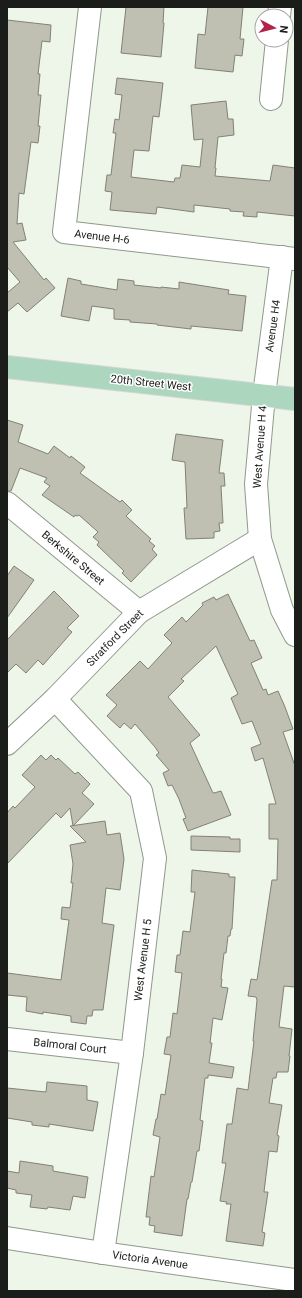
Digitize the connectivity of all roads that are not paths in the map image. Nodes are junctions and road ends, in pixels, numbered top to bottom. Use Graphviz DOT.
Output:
graph roads {
  1 [pos="90,7"];
  2 [pos="276,48"];
  3 [pos="271,99"];
  4 [pos="288,258"];
  5 [pos="7,367"];
  6 [pos="264,395"];
  7 [pos="295,399"];
  8 [pos="7,503"];
  9 [pos="260,539"];
  10 [pos="139,612"];
  11 [pos="295,635"];
  12 [pos="55,699"];
  13 [pos="7,744"];
  14 [pos="7,1039"];
  15 [pos="132,1053"];
  16 [pos="7,1238"];
  17 [pos="102,1254"];
  18 [pos="294,1280"];
  1 -- 4 [label="street, Avenue H-6"];
  2 -- 3 [label="street"];
  4 -- 6 [label="street, Avenue H4"];
  5 -- 6 [label="main road, 20th Street West"];
  6 -- 7 [label="main road, 20th Street West"];
  6 -- 9 [label="street, West Avenue H 4"];
  8 -- 10 [label="street, Berkshire Street"];
  9 -- 10 [label="street, Stratford Street"];
  9 -- 11 [label="street, West Avenue H 4"];
  10 -- 12 [label="street, Stratford Street"];
  12 -- 13 [label="street, Stratford Street"];
  12 -- 15 [label="street, West Avenue H 5"];
  14 -- 15 [label="street, Balmoral Court"];
  15 -- 17 [label="street, West Avenue H 5"];
  16 -- 17 [label="street, Victoria Avenue"];
  17 -- 18 [label="street, Victoria Avenue"];
}
